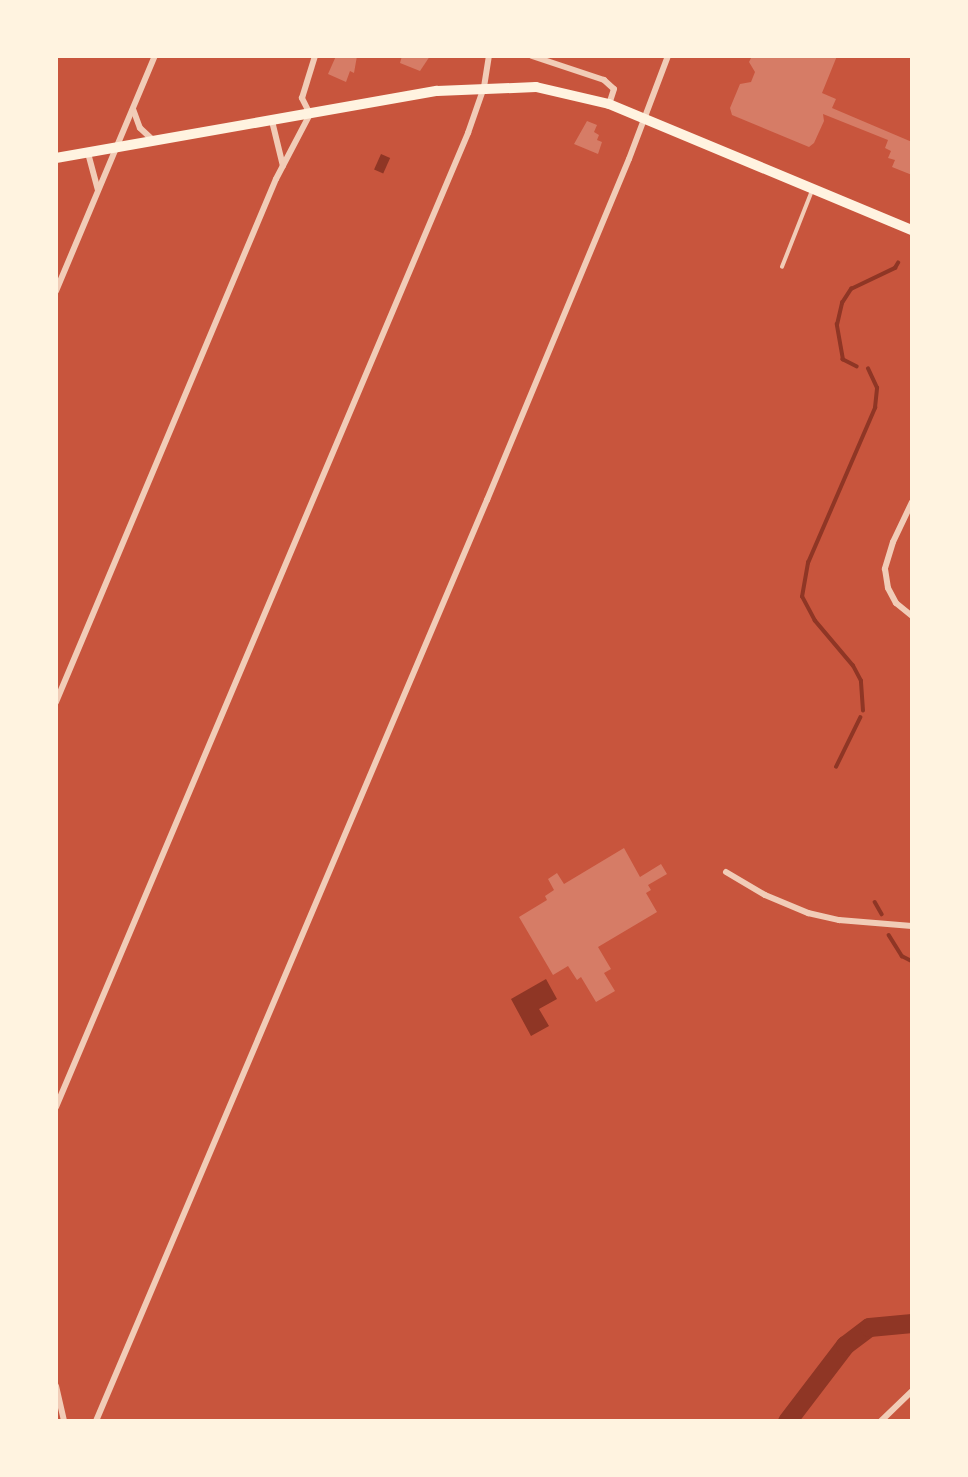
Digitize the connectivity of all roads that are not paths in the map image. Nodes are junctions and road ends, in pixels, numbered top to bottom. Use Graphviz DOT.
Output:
graph roads {
  1 [pos="155,56"];
  2 [pos="315,56"];
  3 [pos="489,56"];
  4 [pos="532,56"];
  5 [pos="668,56"];
  6 [pos="484,87"];
  7 [pos="609,104"];
  8 [pos="133,107"];
  9 [pos="310,114"];
  10 [pos="643,118"];
  11 [pos="272,121"];
  12 [pos="155,141"];
  13 [pos="116,148"];
  14 [pos="88,153"];
  15 [pos="56,158"];
  16 [pos="283,166"];
  17 [pos="812,189"];
  18 [pos="98,190"];
  19 [pos="912,230"];
  20 [pos="782,267"];
  21 [pos="56,291"];
  22 [pos="912,502"];
  23 [pos="912,616"];
  24 [pos="56,702"];
  25 [pos="726,872"];
  26 [pos="912,926"];
  27 [pos="56,1107"];
  28 [pos="56,1386"];
  29 [pos="912,1391"];
  30 [pos="64,1421"];
  31 [pos="96,1421"];
  32 [pos="881,1421"];
  1 -- 8 [label="street"];
  2 -- 9 [label="street"];
  3 -- 6 [label="street"];
  4 -- 7 [label="street"];
  5 -- 10 [label="street"];
  6 -- 7 [label="highway"];
  6 -- 9 [label="highway"];
  6 -- 27 [label="street"];
  7 -- 10 [label="highway"];
  8 -- 12 [label="street"];
  8 -- 13 [label="street"];
  9 -- 11 [label="highway"];
  9 -- 16 [label="street"];
  10 -- 17 [label="highway"];
  10 -- 31 [label="street"];
  11 -- 12 [label="highway"];
  11 -- 16 [label="street"];
  12 -- 13 [label="highway"];
  13 -- 14 [label="highway"];
  13 -- 18 [label="street"];
  14 -- 15 [label="highway"];
  14 -- 18 [label="street"];
  16 -- 24 [label="street"];
  17 -- 19 [label="highway"];
  17 -- 20 [label="lane"];
  18 -- 21 [label="street"];
  22 -- 23 [label="street"];
  25 -- 26 [label="street"];
  28 -- 30 [label="street"];
  29 -- 32 [label="street"];
}
